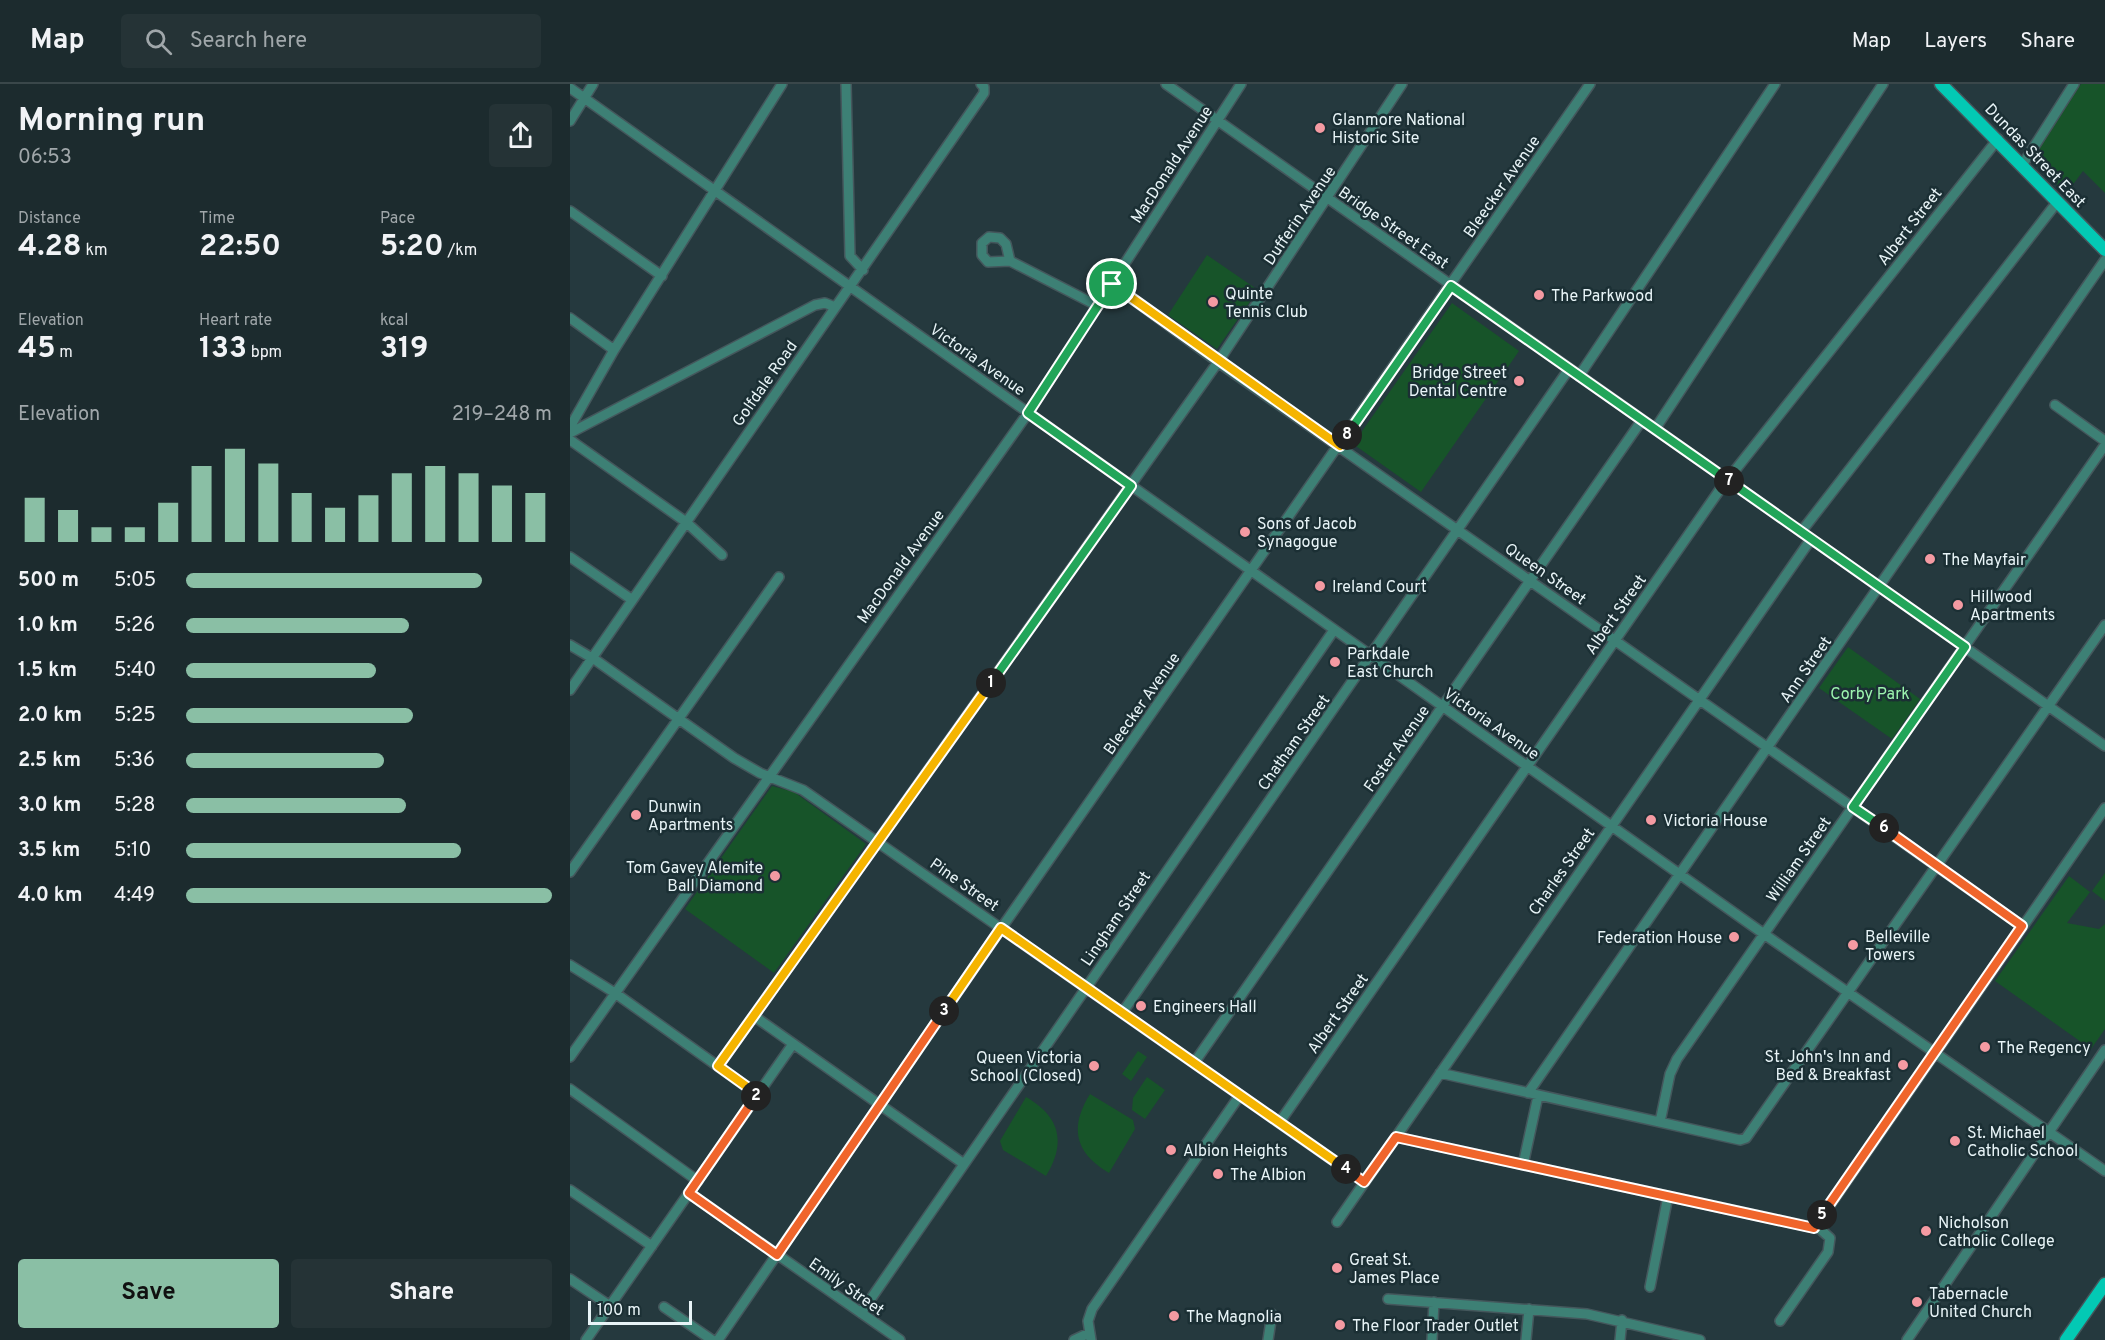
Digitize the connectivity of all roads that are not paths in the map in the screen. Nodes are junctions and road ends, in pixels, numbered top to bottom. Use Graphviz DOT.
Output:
graph roads {
  1 [pos="593,84"];
  2 [pos="782,84"];
  3 [pos="846,84"];
  4 [pos="1166,84"];
  5 [pos="1241,84"];
  6 [pos="1402,84"];
  7 [pos="1590,84"];
  8 [pos="1775,84"];
  9 [pos="1883,84"];
  10 [pos="1941,84"];
  11 [pos="2074,84"];
  12 [pos="570,88"];
  13 [pos="982,89"];
  14 [pos="584,98"];
  15 [pos="570,121"];
  16 [pos="1218,121"];
  17 [pos="1998,139"];
  18 [pos="2023,164"];
  19 [pos="715,192"];
  20 [pos="1328,199"];
  21 [pos="2058,201"];
  22 [pos="570,211"];
  23 [pos="2105,250"];
  24 [pos="2105,260"];
  25 [pos="1010,261"];
  26 [pos="863,270"];
  27 [pos="662,276"];
  28 [pos="1112,284"];
  29 [pos="1451,286"];
  30 [pos="850,288"];
  31 [pos="1098,306"];
  32 [pos="835,308"];
  33 [pos="570,318"];
  34 [pos="614,350"];
  35 [pos="1218,362"];
  36 [pos="1569,369"];
  37 [pos="1579,376"];
  38 [pos="2055,405"];
  39 [pos="1028,413"];
  40 [pos="1642,420"];
  41 [pos="570,427"];
  42 [pos="1655,429"];
  43 [pos="570,434"];
  44 [pos="570,440"];
  45 [pos="2105,443"];
  46 [pos="1340,446"];
  47 [pos="1728,480"];
  48 [pos="1131,486"];
  49 [pos="686,522"];
  50 [pos="1458,530"];
  51 [pos="1801,532"];
  52 [pos="1810,539"];
  53 [pos="722,555"];
  54 [pos="570,557"];
  55 [pos="1251,572"];
  56 [pos="779,577"];
  57 [pos="1530,581"];
  58 [pos="1881,587"];
  59 [pos="631,599"];
  60 [pos="2105,625"];
  61 [pos="1334,630"];
  62 [pos="1615,641"];
  63 [pos="570,645"];
  64 [pos="1965,647"];
  65 [pos="1371,656"];
  66 [pos="592,657"];
  67 [pos="570,690"];
  68 [pos="1699,699"];
  69 [pos="2049,705"];
  70 [pos="1443,706"];
  71 [pos="679,719"];
  72 [pos="2105,746"];
  73 [pos="1768,748"];
  74 [pos="1527,766"];
  75 [pos="769,776"];
  76 [pos="1853,807"];
  77 [pos="2105,808"];
  78 [pos="1611,825"];
  79 [pos="879,842"];
  80 [pos="1937,866"];
  81 [pos="570,872"];
  82 [pos="1680,874"];
  83 [pos="2022,926"];
  84 [pos="1001,928"];
  85 [pos="1764,934"];
  86 [pos="570,965"];
  87 [pos="1086,987"];
  88 [pos="615,993"];
  89 [pos="1848,993"];
  90 [pos="1122,1013"];
  91 [pos="754,1016"];
  92 [pos="793,1044"];
  93 [pos="2105,1051"];
  94 [pos="1934,1053"];
  95 [pos="570,1057"];
  96 [pos="1194,1063"];
  97 [pos="718,1066"];
  98 [pos="1440,1072"];
  99 [pos="570,1089"];
  100 [pos="757,1094"];
  101 [pos="1533,1094"];
  102 [pos="1240,1095"];
  103 [pos="880,1104"];
  104 [pos="1660,1122"];
  105 [pos="1279,1123"];
  106 [pos="2048,1132"];
  107 [pos="1396,1137"];
  108 [pos="964,1164"];
  109 [pos="1523,1165"];
  110 [pos="2105,1171"];
  111 [pos="698,1180"];
  112 [pos="1364,1182"];
  113 [pos="570,1190"];
  114 [pos="689,1193"];
  115 [pos="1668,1196"];
  116 [pos="1337,1222"];
  117 [pos="1814,1228"];
  118 [pos="652,1246"];
  119 [pos="777,1255"];
  120 [pos="570,1279"];
  121 [pos="2105,1284"];
  122 [pos="1650,1287"];
  123 [pos="1388,1299"];
  124 [pos="1434,1302"];
  125 [pos="610,1306"];
  126 [pos="664,1307"];
  127 [pos="1529,1309"];
  128 [pos="861,1314"];
  129 [pos="1272,1314"];
  130 [pos="1622,1320"];
  131 [pos="1780,1321"];
  132 [pos="1090,1337"];
  133 [pos="586,1340"];
  134 [pos="712,1340"];
  135 [pos="718,1340"];
  136 [pos="900,1340"];
  137 [pos="1074,1340"];
  138 [pos="1268,1340"];
  139 [pos="1432,1340"];
  140 [pos="1526,1340"];
  141 [pos="1620,1340"];
  142 [pos="1700,1340"];
  143 [pos="1907,1340"];
  144 [pos="2067,1340"];
  1 -- 14 [label="street"];
  2 -- 19 [label="street"];
  3 -- 26 [label="street"];
  4 -- 16 [label="street, Bridge Street East"];
  5 -- 16 [label="street, MacDonald Avenue"];
  6 -- 20 [label="street, Dufferin Avenue"];
  7 -- 29 [label="street, Bleecker Avenue"];
  8 -- 37 [label="street"];
  9 -- 42 [label="street"];
  10 -- 17 [label="main road, Dundas Street East"];
  11 -- 18 [label="street"];
  12 -- 14 [label="street, Victoria Avenue"];
  13 -- 26 [label="street, Golfdale Road"];
  14 -- 15 [label="street"];
  14 -- 19 [label="street, Victoria Avenue"];
  16 -- 20 [label="street, Bridge Street East"];
  16 -- 28 [label="street, MacDonald Avenue"];
  17 -- 18 [label="main road, Dundas Street East"];
  17 -- 47 [label="street, Albert Street"];
  18 -- 21 [label="main road, Dundas Street East"];
  19 -- 27 [label="street"];
  19 -- 30 [label="street, Victoria Avenue"];
  20 -- 29 [label="street, Bridge Street East"];
  20 -- 35 [label="street, Dufferin Avenue"];
  21 -- 23 [label="main road, Dundas Street East"];
  21 -- 51 [label="street"];
  22 -- 27 [label="street"];
  24 -- 58 [label="street, Ann Street"];
  25 -- 31 [label="street"];
  26 -- 30 [label="street, Golfdale Road"];
  27 -- 34 [label="street"];
  28 -- 31 [label="street, MacDonald Avenue"];
  28 -- 35 [label="street, Queen Street"];
  29 -- 36 [label="street, Bridge Street East"];
  29 -- 46 [label="street, Bleecker Avenue"];
  30 -- 32 [label="street, Golfdale Road"];
  30 -- 39 [label="street, Victoria Avenue"];
  31 -- 39 [label="street, MacDonald Avenue"];
  32 -- 43 [label="street"];
  32 -- 49 [label="street, Golfdale Road"];
  33 -- 34 [label="street"];
  34 -- 41 [label="street"];
  35 -- 46 [label="street, Queen Street"];
  35 -- 48 [label="street, Dufferin Avenue"];
  36 -- 37 [label="street, Bridge Street East"];
  36 -- 50 [label="street, Chatham Street"];
  37 -- 40 [label="street, Bridge Street East"];
  38 -- 45 [label="street"];
  39 -- 48 [label="street, Victoria Avenue"];
  39 -- 75 [label="street, MacDonald Avenue"];
  40 -- 42 [label="street, Bridge Street East"];
  40 -- 57 [label="street, Foster Avenue"];
  42 -- 47 [label="street, Bridge Street East"];
  44 -- 49 [label="street"];
  45 -- 64 [label="street, William Street"];
  46 -- 50 [label="street, Queen Street"];
  46 -- 55 [label="street, Bleecker Avenue"];
  47 -- 51 [label="street, Bridge Street East"];
  47 -- 62 [label="street, Albert Street"];
  48 -- 55 [label="street, Victoria Avenue"];
  48 -- 79 [label="street, Dufferin Avenue"];
  49 -- 53 [label="street"];
  49 -- 59 [label="street, Golfdale Road"];
  50 -- 57 [label="street, Queen Street"];
  50 -- 65 [label="street, Chatham Street"];
  51 -- 52 [label="street, Bridge Street East"];
  52 -- 58 [label="street, Bridge Street East"];
  52 -- 68 [label="street, Charles Street"];
  54 -- 59 [label="street"];
  55 -- 61 [label="street, Victoria Avenue"];
  55 -- 84 [label="street, Bleecker Avenue"];
  56 -- 71 [label="street"];
  57 -- 62 [label="street, Queen Street"];
  57 -- 70 [label="street, Foster Avenue"];
  58 -- 64 [label="street, Bridge Street East"];
  58 -- 73 [label="street, Ann Street"];
  59 -- 66 [label="street, Golfdale Road"];
  60 -- 69 [label="street"];
  61 -- 65 [label="street, Victoria Avenue"];
  61 -- 87 [label="street, Lingham Street"];
  62 -- 68 [label="street, Queen Street"];
  62 -- 74 [label="street, Albert Street"];
  63 -- 66 [label="street, Pine Street"];
  64 -- 69 [label="street, Bridge Street East"];
  64 -- 76 [label="street, William Street"];
  65 -- 70 [label="street, Victoria Avenue"];
  65 -- 90 [label="street, Chatham Street"];
  66 -- 67 [label="street, Golfdale Road"];
  66 -- 71 [label="street, Pine Street"];
  68 -- 73 [label="street, Queen Street"];
  68 -- 78 [label="street, Charles Street"];
  69 -- 72 [label="street, Bridge Street East"];
  69 -- 80 [label="street"];
  70 -- 74 [label="street, Victoria Avenue"];
  70 -- 96 [label="street, Foster Avenue"];
  71 -- 75 [label="street, Pine Street"];
  71 -- 81 [label="street"];
  73 -- 76 [label="street, Queen Street"];
  73 -- 82 [label="street, Ann Street"];
  74 -- 78 [label="street, Victoria Avenue"];
  74 -- 105 [label="street, Albert Street"];
  75 -- 79 [label="street, Pine Street"];
  75 -- 88 [label="street, MacDonald Avenue"];
  76 -- 80 [label="street, Queen Street"];
  76 -- 85 [label="street, William Street"];
  77 -- 83 [label="street"];
  78 -- 82 [label="street, Victoria Avenue"];
  78 -- 98 [label="street, Charles Street"];
  79 -- 84 [label="street, Pine Street"];
  79 -- 91 [label="street, Dufferin Avenue"];
  80 -- 83 [label="street, Queen Street"];
  80 -- 89 [label="street"];
  82 -- 85 [label="street, Victoria Avenue"];
  82 -- 101 [label="street, Ann Street"];
  83 -- 94 [label="street"];
  84 -- 87 [label="street, Pine Street"];
  84 -- 103 [label="street, Bleecker Avenue"];
  85 -- 89 [label="street, Victoria Avenue"];
  85 -- 104 [label="street, William Street"];
  86 -- 88 [label="street"];
  87 -- 90 [label="street, Pine Street"];
  87 -- 108 [label="street, Lingham Street"];
  88 -- 95 [label="street, MacDonald Avenue"];
  88 -- 97 [label="street"];
  89 -- 94 [label="street, Victoria Avenue"];
  89 -- 104 [label="street"];
  90 -- 96 [label="street, Pine Street"];
  91 -- 92 [label="street"];
  91 -- 97 [label="street, Dufferin Avenue"];
  92 -- 100 [label="street"];
  92 -- 103 [label="street"];
  93 -- 106 [label="street"];
  94 -- 106 [label="street, Victoria Avenue"];
  94 -- 117 [label="street"];
  96 -- 102 [label="street, Pine Street"];
  97 -- 100 [label="street"];
  98 -- 101 [label="street"];
  98 -- 107 [label="street, Charles Street"];
  99 -- 111 [label="street"];
  100 -- 111 [label="street"];
  101 -- 104 [label="street"];
  101 -- 109 [label="street, Ann Street"];
  102 -- 105 [label="street, Pine Street"];
  102 -- 132 [label="street"];
  103 -- 108 [label="street"];
  103 -- 119 [label="street, Bleecker Avenue"];
  105 -- 112 [label="street, Pine Street"];
  106 -- 110 [label="street, Victoria Avenue"];
  106 -- 143 [label="street"];
  107 -- 109 [label="street"];
  107 -- 112 [label="street, Charles Street"];
  108 -- 128 [label="street, Lingham Street"];
  109 -- 115 [label="street"];
  111 -- 114 [label="street"];
  112 -- 116 [label="street, Charles Street"];
  113 -- 118 [label="street"];
  114 -- 118 [label="street"];
  114 -- 119 [label="street, Emily Street"];
  115 -- 117 [label="street"];
  115 -- 122 [label="street"];
  117 -- 131 [label="street"];
  118 -- 125 [label="street"];
  119 -- 128 [label="street, Emily Street"];
  119 -- 135 [label="street, Bleecker Avenue"];
  120 -- 125 [label="street"];
  121 -- 144 [label="main road"];
  123 -- 124 [label="street"];
  124 -- 127 [label="street"];
  124 -- 139 [label="street"];
  125 -- 133 [label="street"];
  126 -- 134 [label="street"];
  127 -- 130 [label="street"];
  127 -- 140 [label="street"];
  128 -- 136 [label="street, Emily Street"];
  129 -- 138 [label="street"];
  130 -- 141 [label="street"];
  130 -- 142 [label="street"];
  132 -- 137 [label="street"];
}
